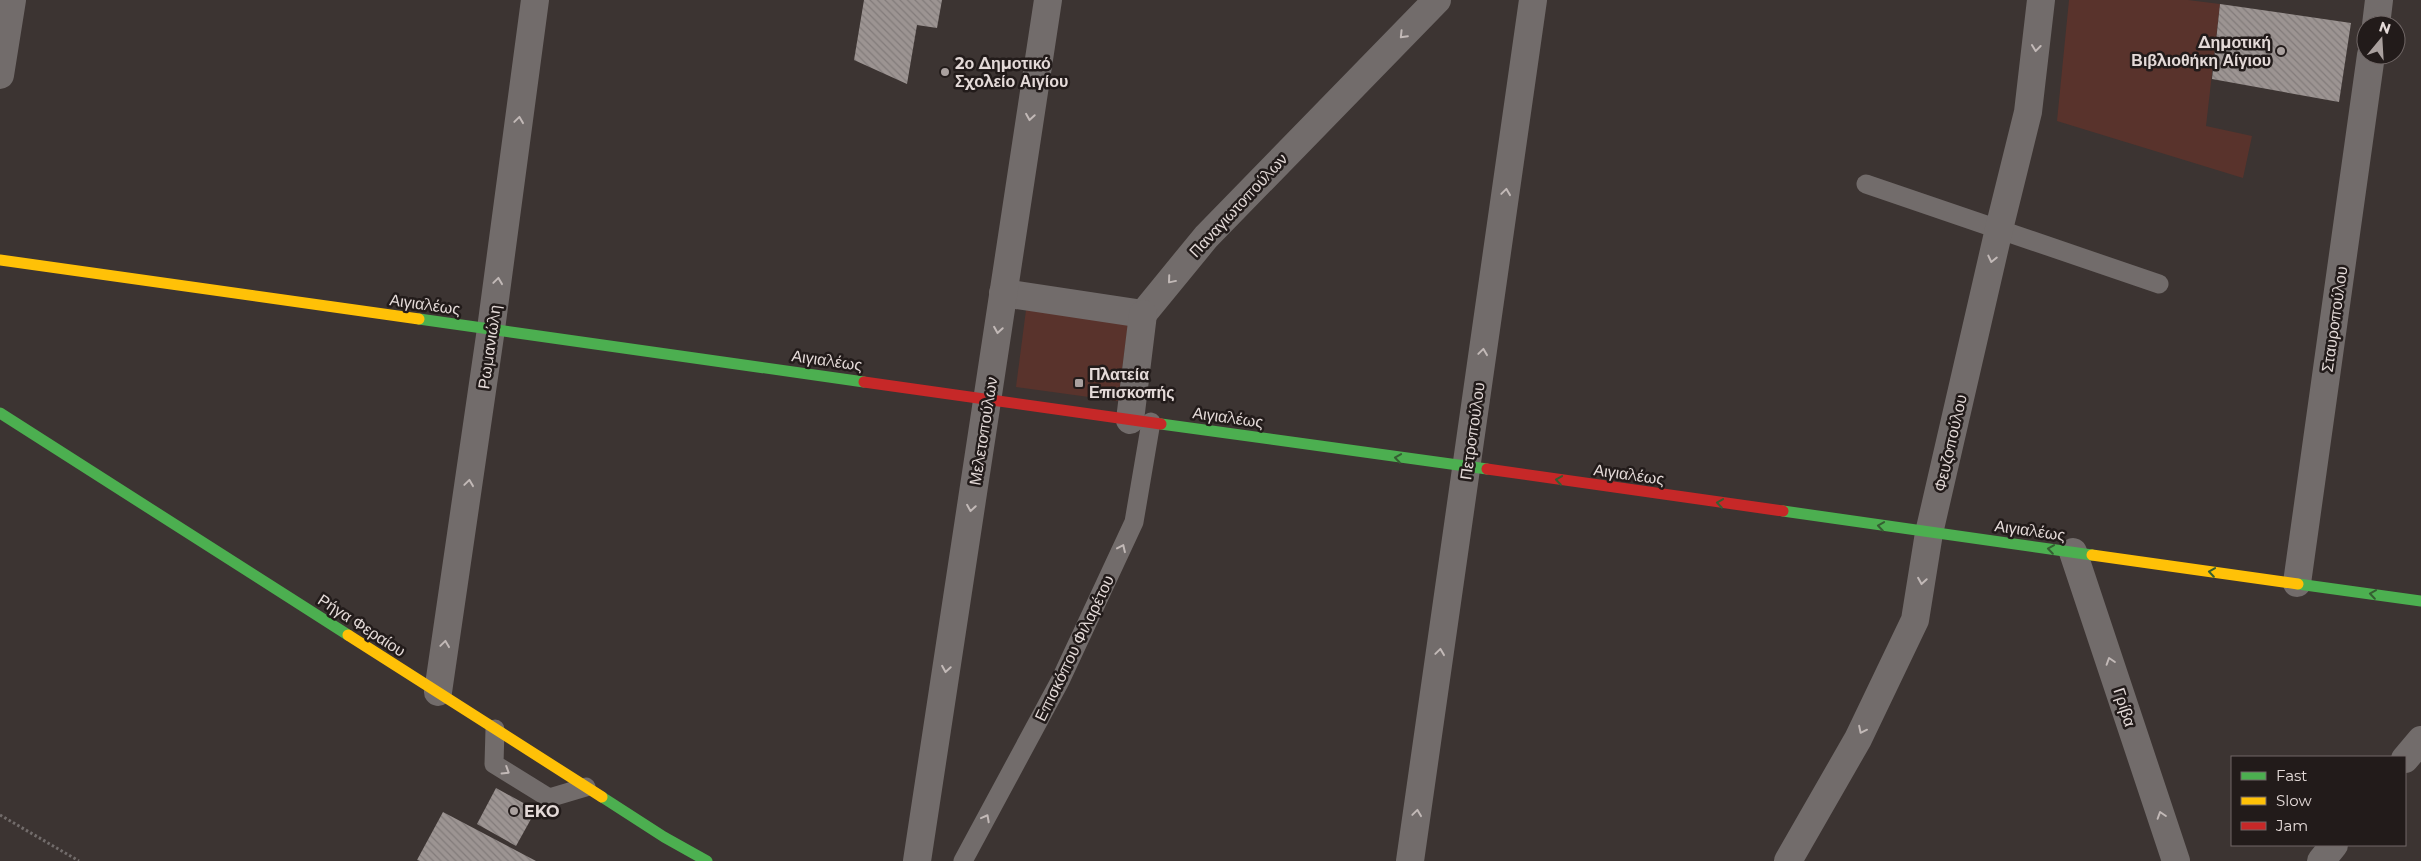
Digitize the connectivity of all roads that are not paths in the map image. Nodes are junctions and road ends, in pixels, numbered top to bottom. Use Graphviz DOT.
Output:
graph roads {
  1 [pos="12,0"];
  2 [pos="535,0"];
  3 [pos="1048,0"];
  4 [pos="1437,0"];
  5 [pos="1533,0"];
  6 [pos="2041,0"];
  7 [pos="2379,0"];
  8 [pos="2377,15"];
  9 [pos="2370,65"];
  10 [pos="0,75"];
  11 [pos="1866,184"];
  12 [pos="1998,229"];
  13 [pos="0,260"];
  14 [pos="2159,284"];
  15 [pos="1003,293"];
  16 [pos="1142,314"];
  17 [pos="491,329"];
  18 [pos="987,399"];
  19 [pos="0,413"];
  20 [pos="1140,421"];
  21 [pos="1466,467"];
  22 [pos="1930,532"];
  23 [pos="2073,552"];
  24 [pos="2297,583"];
  25 [pos="2421,600"];
  26 [pos="438,692"];
  27 [pos="495,729"];
  28 [pos="2421,740"];
  29 [pos="2406,758"];
  30 [pos="586,787"];
  31 [pos="2333,846"];
  32 [pos="707,861"];
  33 [pos="919,861"];
  34 [pos="963,861"];
  35 [pos="1410,861"];
  36 [pos="1788,861"];
  37 [pos="2176,861"];
  38 [pos="2321,861"];
  1 -- 10 [label="street"];
  17 -- 2 [label="street, Ρωμανιώλη, one-way"];
  3 -- 15 [label="street, Μελετοπούλων, one-way"];
  4 -- 16 [label="street, Παναγιωτοπούλων, one-way"];
  21 -- 5 [label="street, Πετροπούλου, one-way"];
  6 -- 12 [label="street, Φευζοπούλου, one-way"];
  7 -- 8 [label="street"];
  9 -- 24 [label="street, Σταυροπούλου"];
  11 -- 12 [label="lane"];
  12 -- 14 [label="lane"];
  12 -- 22 [label="street, Φευζοπούλου, one-way"];
  13 -- 17 [label="street, Αιγιαλέως"];
  15 -- 16 [label="street"];
  15 -- 18 [label="street, Μελετοπούλων, one-way"];
  16 -- 20 [label="street"];
  17 -- 18 [label="street, Αιγιαλέως"];
  26 -- 17 [label="street, Ρωμανιώλη, one-way"];
  18 -- 20 [label="street, Αιγιαλέως"];
  18 -- 33 [label="street, Μελετοπούλων, one-way"];
  19 -- 26 [label="street, Ρήγα Φεραίου"];
  21 -- 20 [label="street, Αιγιαλέως, one-way"];
  34 -- 20 [label="lane, Επισκόπου Φιλαρέτου, one-way"];
  22 -- 21 [label="street, Αιγιαλέως, one-way"];
  35 -- 21 [label="street, Πετροπούλου, one-way"];
  23 -- 22 [label="street, Αιγιαλέως, one-way"];
  22 -- 36 [label="street, Φευζοπούλου, one-way"];
  24 -- 23 [label="street, Αιγιαλέως, one-way"];
  37 -- 23 [label="street, Γρίβα, one-way"];
  25 -- 24 [label="street, Αιγιαλέως, one-way"];
  26 -- 27 [label="street, Ρήγα Φεραίου"];
  27 -- 30 [label="street, Ρήγα Φεραίου"];
  27 -- 30 [label="lane, one-way"];
  28 -- 29 [label="street"];
  30 -- 32 [label="street, Ρήγα Φεραίου"];
  31 -- 38 [label="street"];
}
